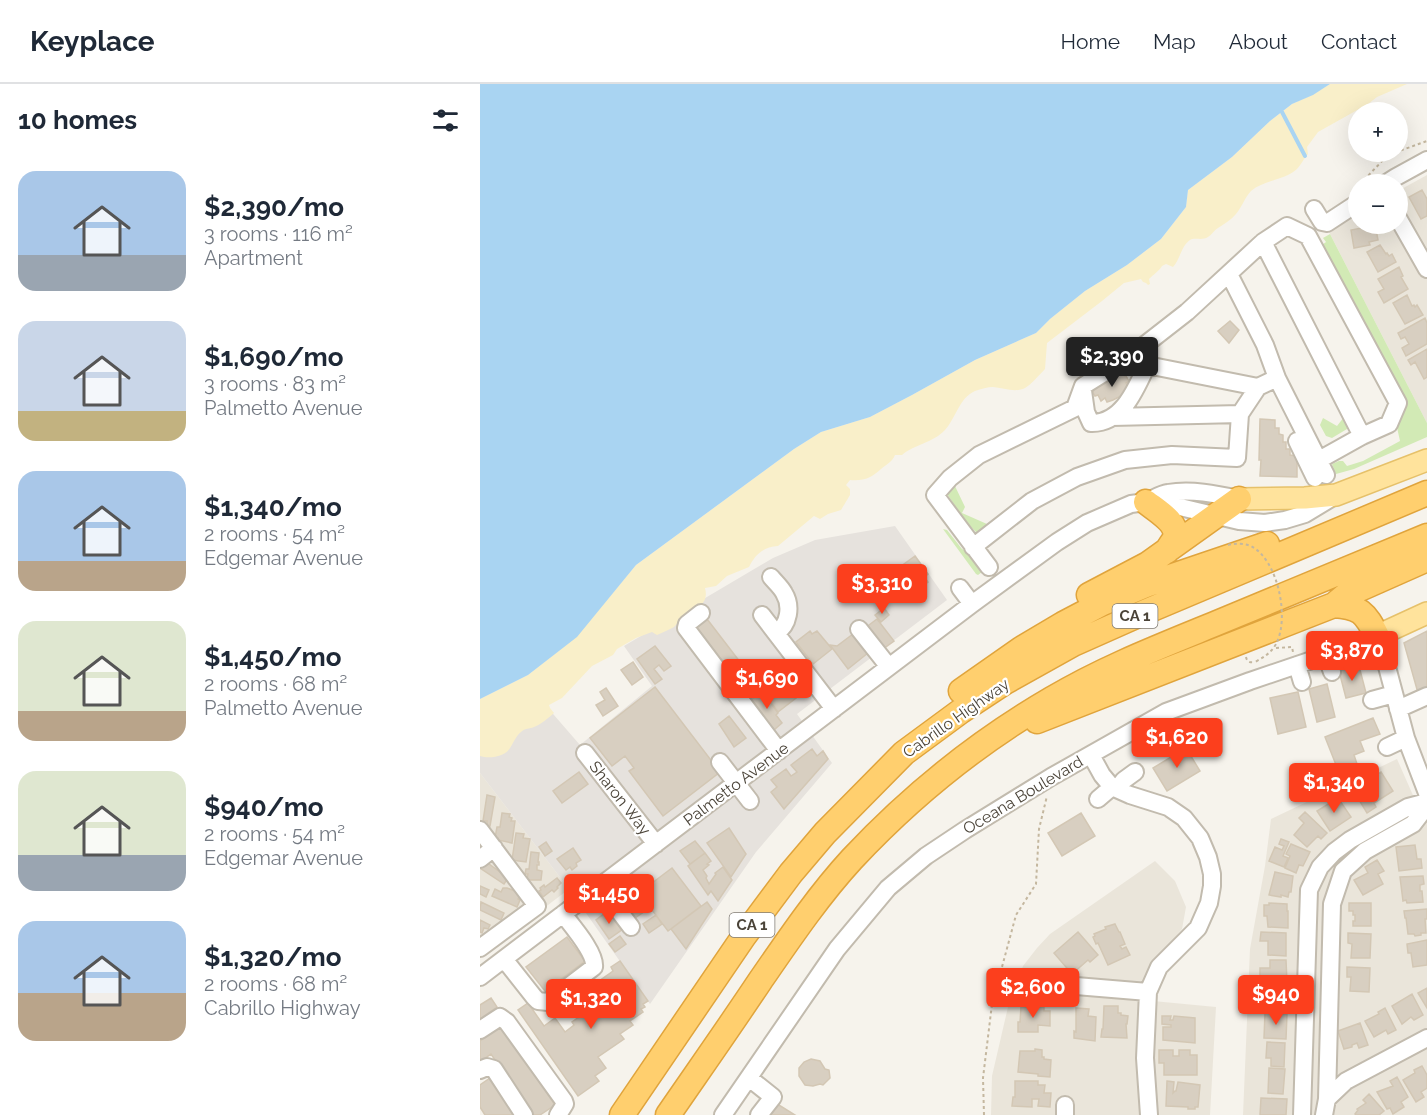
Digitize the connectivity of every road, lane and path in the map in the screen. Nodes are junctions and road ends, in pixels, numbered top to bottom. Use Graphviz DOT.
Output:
graph roads {
  1 [pos="1427,141"];
  2 [pos="1427,160"];
  3 [pos="1370,174"];
  4 [pos="1401,174"];
  5 [pos="1314,209"];
  6 [pos="1348,209"];
  7 [pos="1407,234"];
  8 [pos="1263,242"];
  9 [pos="1427,269"];
  10 [pos="1229,274"];
  11 [pos="1128,358"];
  12 [pos="1147,365"];
  13 [pos="1277,378"];
  14 [pos="1083,386"];
  15 [pos="1258,387"];
  16 [pos="1240,414"];
  17 [pos="1112,417"];
  18 [pos="1362,436"];
  19 [pos="1319,460"];
  20 [pos="1427,460"];
  21 [pos="1427,494"];
  22 [pos="1336,495"];
  23 [pos="1239,499"];
  24 [pos="1146,502"];
  25 [pos="1384,511"];
  26 [pos="1216,515"];
  27 [pos="1427,536"];
  28 [pos="1228,545"];
  29 [pos="973,547"];
  30 [pos="1167,551"];
  31 [pos="1427,559"];
  32 [pos="989,567"];
  33 [pos="771,578"];
  34 [pos="960,588"];
  35 [pos="972,604"];
  36 [pos="1334,605"];
  37 [pos="701,613"];
  38 [pos="1427,614"];
  39 [pos="762,615"];
  40 [pos="859,629"];
  41 [pos="776,633"];
  42 [pos="1377,636"];
  43 [pos="1326,655"];
  44 [pos="1255,662"];
  45 [pos="1298,665"];
  46 [pos="889,667"];
  47 [pos="1332,672"];
  48 [pos="1302,682"];
  49 [pos="961,691"];
  50 [pos="1427,696"];
  51 [pos="1372,700"];
  52 [pos="1396,701"];
  53 [pos="834,709"];
  54 [pos="1406,738"];
  55 [pos="987,740"];
  56 [pos="1387,747"];
  57 [pos="779,751"];
  58 [pos="585,753"];
  59 [pos="904,753"];
  60 [pos="1091,755"];
  61 [pos="720,762"];
  62 [pos="1135,772"];
  63 [pos="1050,777"];
  64 [pos="737,783"];
  65 [pos="1115,788"];
  66 [pos="1427,793"];
  67 [pos="1098,799"];
  68 [pos="750,801"];
  69 [pos="1427,804"];
  70 [pos="480,830"];
  71 [pos="656,844"];
  72 [pos="494,848"];
  73 [pos="480,859"];
  74 [pos="600,886"];
  75 [pos="563,914"];
  76 [pos="631,927"];
  77 [pos="480,948"];
  78 [pos="504,959"];
  79 [pos="480,977"];
  80 [pos="1076,986"];
  81 [pos="1148,992"];
  82 [pos="480,1030"];
  83 [pos="1427,1038"];
  84 [pos="480,1070"];
  85 [pos="749,1078"];
  86 [pos="1325,1107"];
  87 [pos="524,1115"];
  88 [pos="558,1115"];
  89 [pos="621,1115"];
  90 [pos="668,1115"];
  91 [pos="724,1115"];
  92 [pos="759,1115"];
  93 [pos="984,1115"];
  94 [pos="1149,1115"];
  95 [pos="1302,1115"];
  1 -- 3 [label="path"];
  2 -- 4 [label="street"];
  5 -- 6 [label="street"];
  7 -- 9 [label="street"];
  8 -- 10 [label="street"];
  8 -- 18 [label="street"];
  8 -- 18 [label="street"];
  10 -- 11 [label="street"];
  10 -- 13 [label="street"];
  11 -- 12 [label="street"];
  11 -- 14 [label="street"];
  12 -- 15 [label="street"];
  12 -- 17 [label="street"];
  13 -- 15 [label="street"];
  13 -- 19 [label="street"];
  13 -- 19 [label="street"];
  14 -- 17 [label="street"];
  14 -- 29 [label="street"];
  15 -- 16 [label="street"];
  16 -- 17 [label="street"];
  16 -- 29 [label="street"];
  18 -- 19 [label="street"];
  20 -- 22 [label="main road, Palmetto Avenue"];
  21 -- 25 [label="highway, Cabrillo Highway / CA 1"];
  22 -- 23 [label="main road, Palmetto Avenue"];
  22 -- 26 [label="street, Palmetto Avenue"];
  23 -- 24 [label="street, Palmetto Avenue"];
  23 -- 26 [label="highway"];
  24 -- 26 [label="street, Palmetto Avenue"];
  24 -- 30 [label="highway"];
  24 -- 35 [label="street, Palmetto Avenue"];
  25 -- 49 [label="highway"];
  25 -- 59 [label="highway, Cabrillo Highway / CA 1"];
  26 -- 30 [label="highway"];
  27 -- 55 [label="highway, CA 1"];
  28 -- 44 [label="path, bridge"];
  29 -- 32 [label="street"];
  30 -- 49 [label="highway"];
  31 -- 36 [label="highway"];
  33 -- 41 [label="street"];
  34 -- 35 [label="street"];
  35 -- 46 [label="street, Palmetto Avenue"];
  36 -- 42 [label="highway"];
  36 -- 55 [label="highway"];
  37 -- 57 [label="street"];
  38 -- 42 [label="main road, Oceana Boulevard"];
  39 -- 41 [label="street"];
  40 -- 46 [label="street"];
  41 -- 53 [label="street"];
  42 -- 43 [label="street, Oceana Boulevard"];
  42 -- 52 [label="street"];
  43 -- 45 [label="street, Oceana Boulevard"];
  43 -- 47 [label="street"];
  45 -- 48 [label="street"];
  45 -- 60 [label="street, Oceana Boulevard"];
  46 -- 53 [label="street, Palmetto Avenue"];
  49 -- 59 [label="highway"];
  50 -- 52 [label="street"];
  51 -- 52 [label="street"];
  52 -- 54 [label="street"];
  53 -- 57 [label="street, Palmetto Avenue"];
  54 -- 56 [label="street"];
  54 -- 66 [label="street"];
  55 -- 90 [label="highway, CA 1"];
  57 -- 64 [label="street, Palmetto Avenue"];
  58 -- 71 [label="street, Sharon Way"];
  59 -- 89 [label="highway, Cabrillo Highway / CA 1"];
  60 -- 63 [label="street, Oceana Boulevard"];
  60 -- 65 [label="street"];
  61 -- 64 [label="street"];
  62 -- 65 [label="street"];
  63 -- 85 [label="street, Oceana Boulevard"];
  63 -- 93 [label="path"];
  64 -- 68 [label="street"];
  64 -- 71 [label="street, Palmetto Avenue"];
  65 -- 67 [label="street"];
  65 -- 81 [label="street"];
  69 -- 86 [label="street"];
  69 -- 95 [label="street"];
  70 -- 72 [label="street"];
  71 -- 74 [label="street, Palmetto Avenue"];
  72 -- 73 [label="street"];
  72 -- 77 [label="street"];
  74 -- 75 [label="street, Palmetto Avenue"];
  74 -- 76 [label="street"];
  75 -- 78 [label="street, Palmetto Avenue"];
  75 -- 78 [label="street"];
  78 -- 79 [label="street, Palmetto Avenue"];
  80 -- 81 [label="street"];
  81 -- 94 [label="street"];
  82 -- 88 [label="street"];
  83 -- 86 [label="street"];
  84 -- 87 [label="street"];
  85 -- 91 [label="street, Oceana Boulevard"];
  85 -- 92 [label="street"];
}
